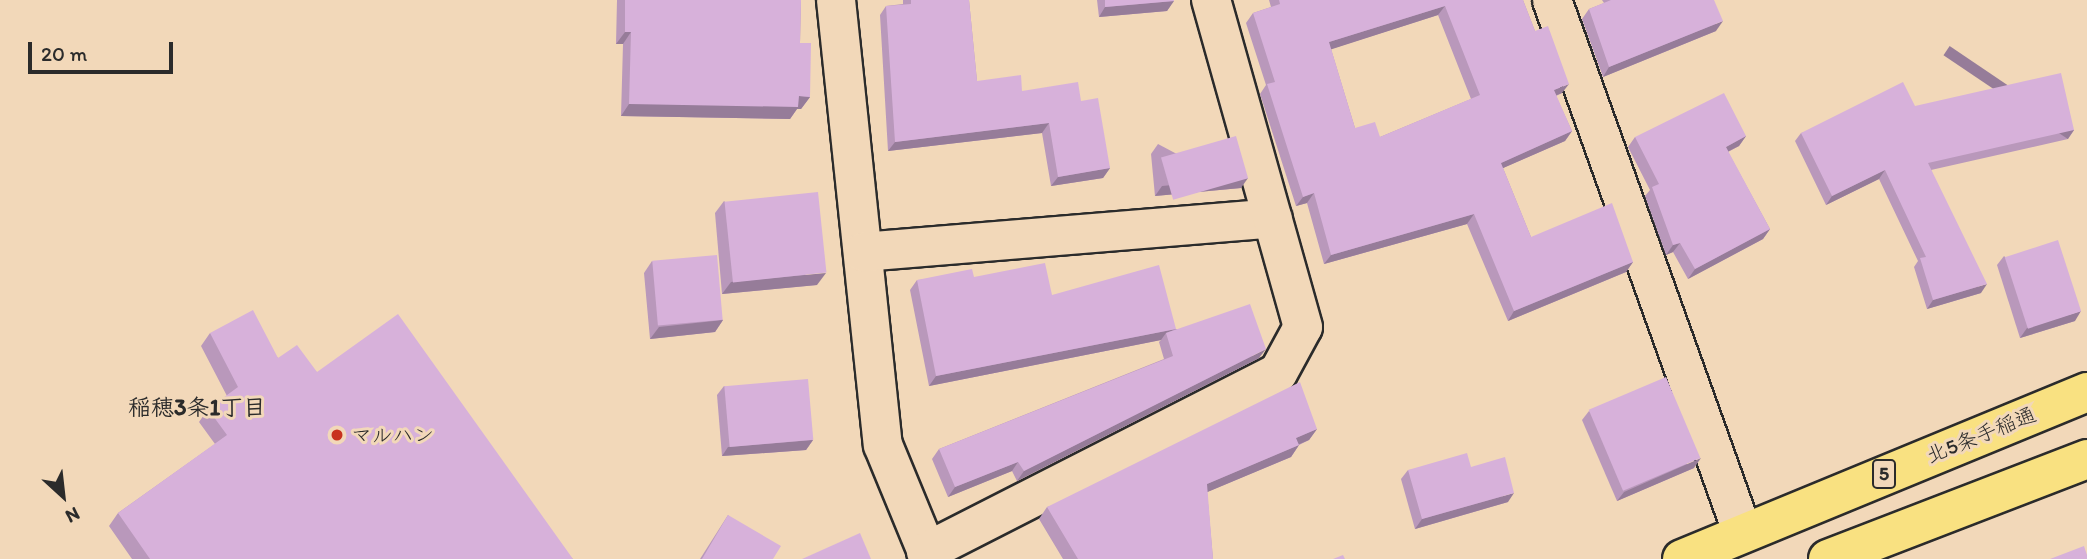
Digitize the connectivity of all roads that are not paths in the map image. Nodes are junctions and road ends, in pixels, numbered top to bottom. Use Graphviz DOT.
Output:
graph roads {
  1 [pos="836,0"];
  2 [pos="1211,0"];
  3 [pos="1552,0"];
  4 [pos="1273,218"];
  5 [pos="863,252"];
  6 [pos="2087,392"];
  7 [pos="2087,459"];
  8 [pos="1742,531"];
  9 [pos="928,556"];
  10 [pos="1682,559"];
  11 [pos="1828,559"];
  1 -- 5 [label="street"];
  2 -- 4 [label="street"];
  3 -- 8 [label="street"];
  4 -- 5 [label="street"];
  4 -- 9 [label="street"];
  5 -- 9 [label="street"];
  6 -- 8 [label="highway, 北5条手稲通 / 5"];
  7 -- 11 [label="highway"];
  8 -- 10 [label="highway, 北5条手稲通 / 5"];
}
